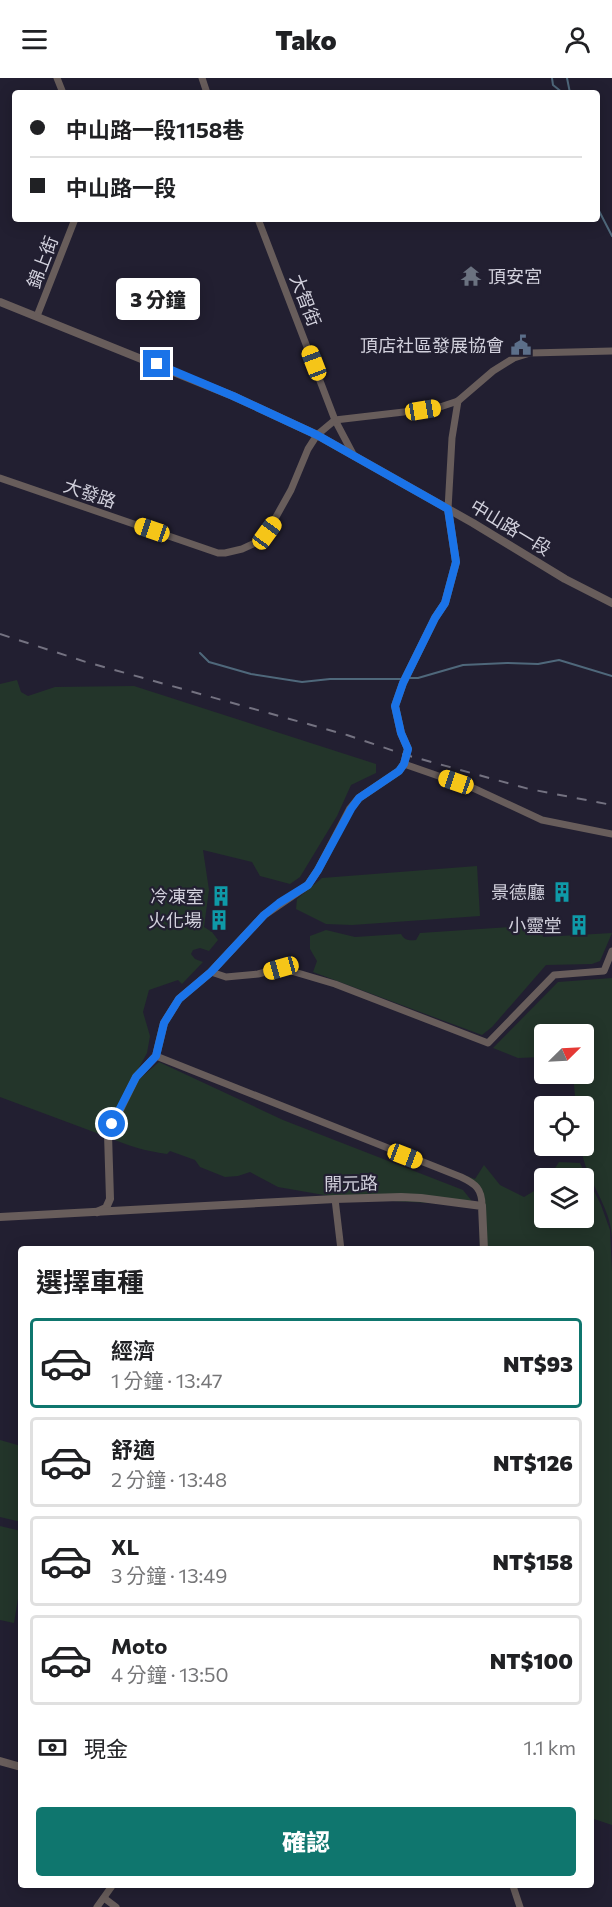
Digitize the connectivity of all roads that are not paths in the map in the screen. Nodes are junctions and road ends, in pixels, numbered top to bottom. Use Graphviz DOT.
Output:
graph roads {
  1 [pos="74,222"];
  2 [pos="259,222"];
  3 [pos="0,302"];
  4 [pos="37,316"];
  5 [pos="612,351"];
  6 [pos="458,401"];
  7 [pos="335,420"];
  8 [pos="317,435"];
  9 [pos="354,457"];
  10 [pos="0,478"];
  11 [pos="448,509"];
  12 [pos="612,603"];
  13 [pos="404,764"];
  14 [pos="612,834"];
  15 [pos="612,951"];
  16 [pos="211,972"];
  17 [pos="156,1056"];
  18 [pos="335,1199"];
  19 [pos="482,1206"];
  20 [pos="96,1212"];
  21 [pos="0,1217"];
  22 [pos="341,1246"];
  23 [pos="484,1246"];
  24 [pos="0,1761"];
  25 [pos="18,1766"];
  26 [pos="111,1888"];
  27 [pos="514,1888"];
  28 [pos="104,1898"];
  29 [pos="97,1907"];
  30 [pos="116,1907"];
  31 [pos="520,1907"];
  1 -- 4 [label="street, 錦上街"];
  2 -- 7 [label="street, 大智街"];
  3 -- 4 [label="street, 中山路一段"];
  4 -- 8 [label="street, 中山路一段"];
  5 -- 6 [label="street"];
  6 -- 7 [label="street"];
  6 -- 11 [label="street"];
  7 -- 8 [label="street"];
  7 -- 9 [label="street, 大智街"];
  8 -- 9 [label="street, 中山路一段"];
  8 -- 10 [label="street, 大發路"];
  9 -- 11 [label="street, 中山路一段"];
  11 -- 12 [label="street, 中山路一段"];
  11 -- 13 [label="street"];
  13 -- 14 [label="street"];
  13 -- 16 [label="street"];
  15 -- 16 [label="street"];
  16 -- 17 [label="street"];
  17 -- 19 [label="street"];
  17 -- 20 [label="street"];
  18 -- 19 [label="street, 開元路"];
  18 -- 20 [label="street, 開元路"];
  18 -- 22 [label="street"];
  19 -- 23 [label="street"];
  20 -- 21 [label="street, 開元路"];
  24 -- 25 [label="street"];
  26 -- 28 [label="street"];
  27 -- 31 [label="street"];
  28 -- 29 [label="street"];
  28 -- 30 [label="street"];
}
